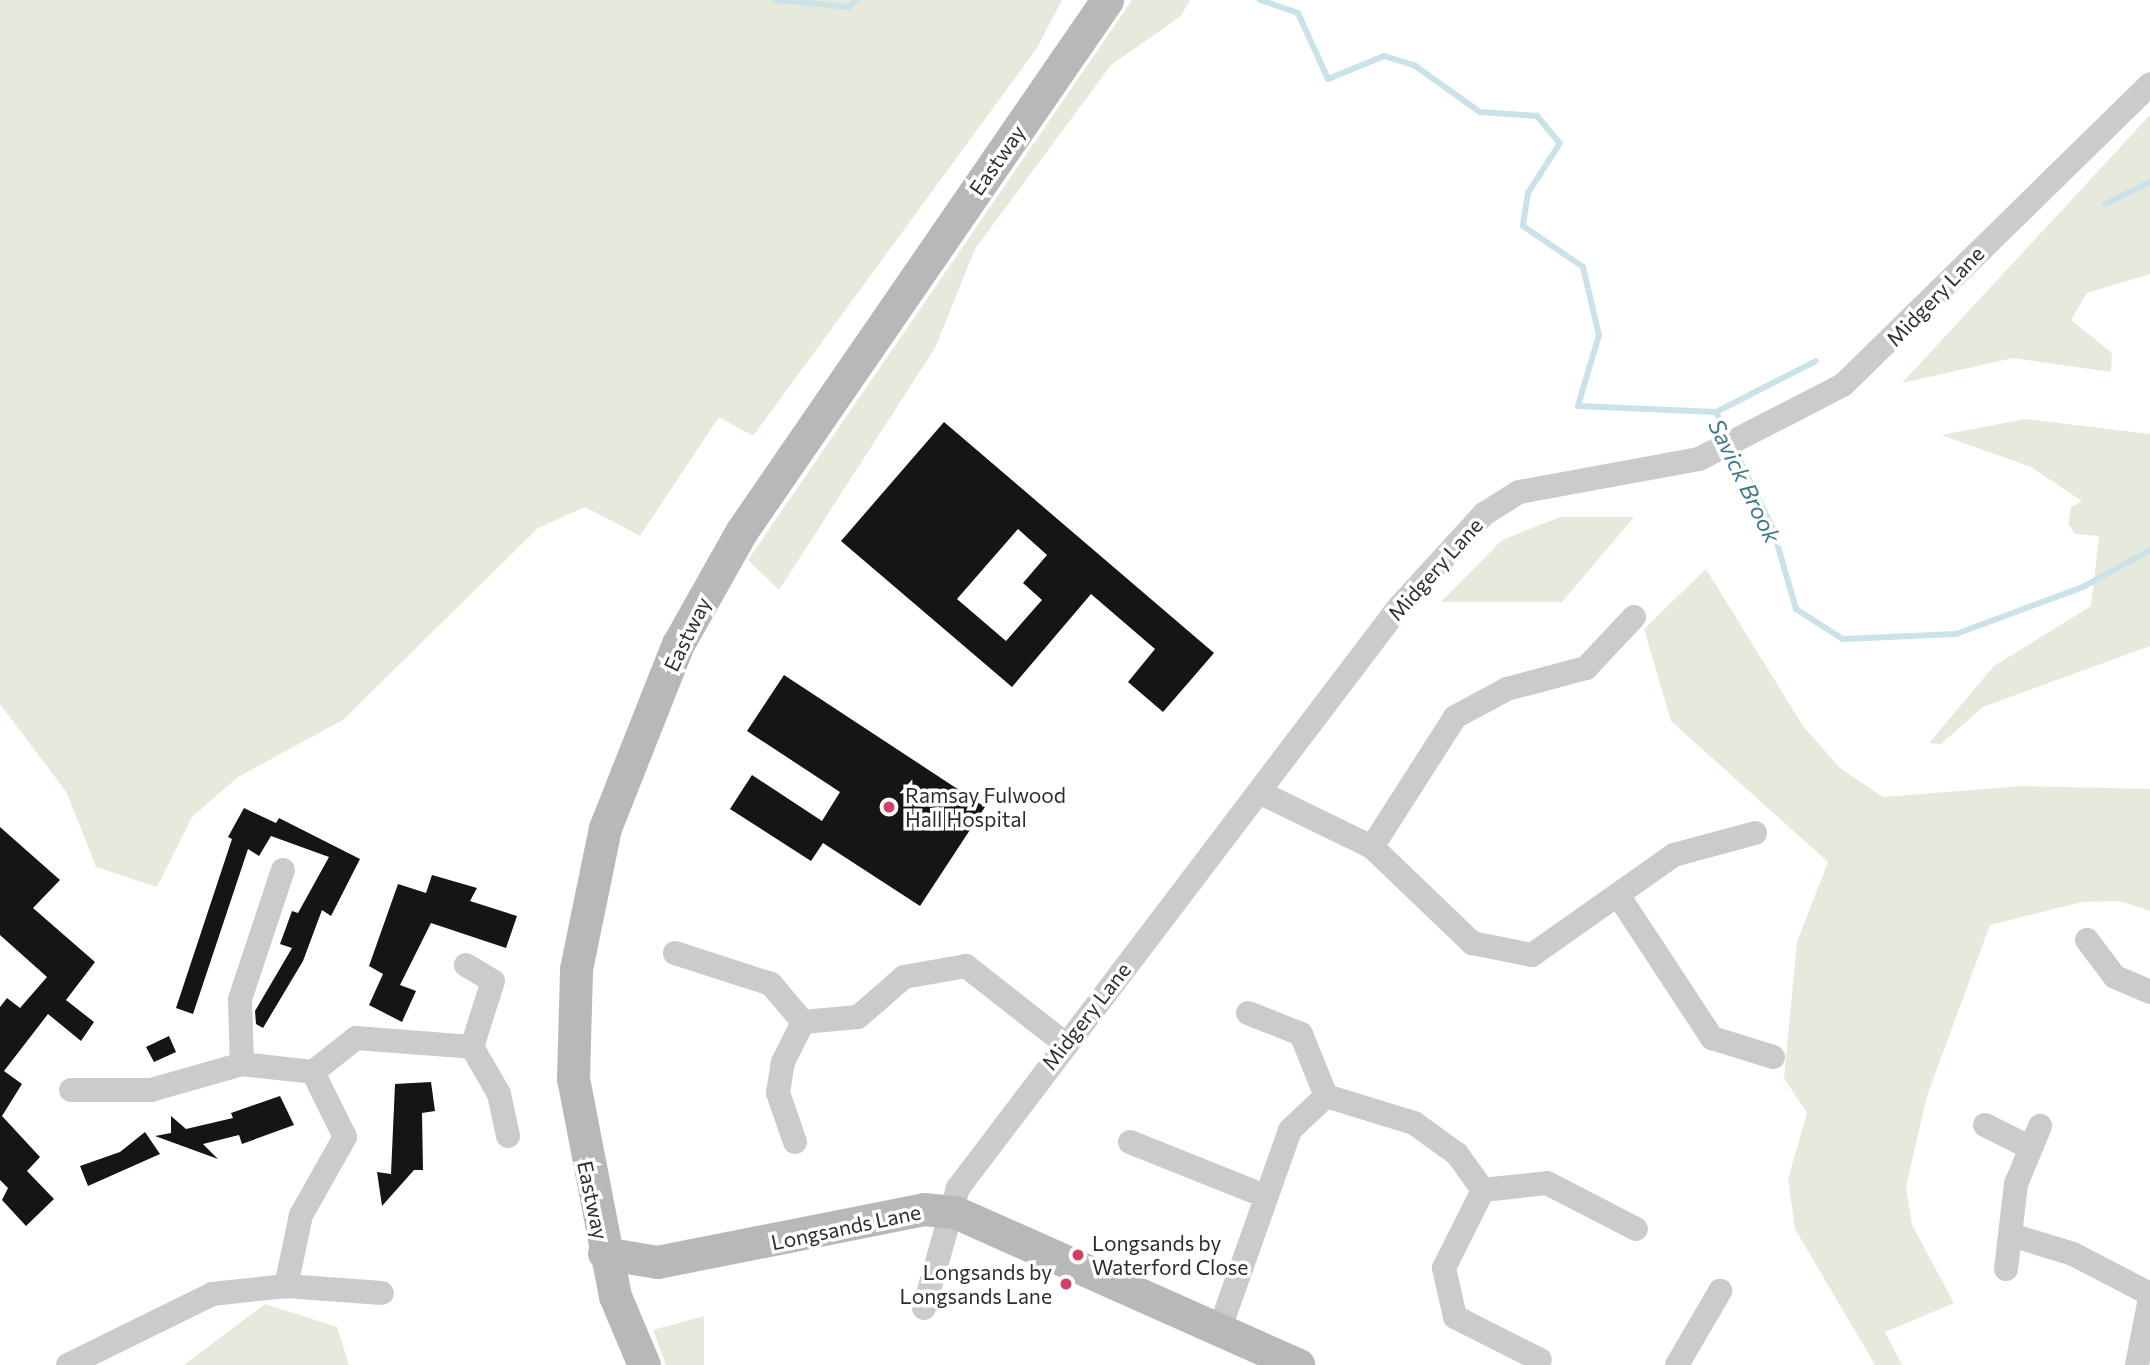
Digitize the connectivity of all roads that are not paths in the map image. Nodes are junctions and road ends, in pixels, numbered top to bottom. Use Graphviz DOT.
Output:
graph roads {
  1 [pos="1107,0"];
  2 [pos="2150,85"];
  3 [pos="1634,617"];
  4 [pos="1259,792"];
  5 [pos="1755,833"];
  6 [pos="1372,847"];
  7 [pos="284,870"];
  8 [pos="1620,898"];
  9 [pos="2087,940"];
  10 [pos="675,953"];
  11 [pos="466,965"];
  12 [pos="2150,992"];
  13 [pos="1248,1013"];
  14 [pos="803,1022"];
  15 [pos="1063,1042"];
  16 [pos="472,1046"];
  17 [pos="1773,1057"];
  18 [pos="242,1064"];
  19 [pos="313,1072"];
  20 [pos="71,1090"];
  21 [pos="1326,1096"];
  22 [pos="1985,1125"];
  23 [pos="508,1136"];
  24 [pos="795,1142"];
  25 [pos="1130,1142"];
  26 [pos="1483,1190"];
  27 [pos="1265,1196"];
  28 [pos="955,1212"];
  29 [pos="1636,1229"];
  30 [pos="2011,1235"];
  31 [pos="604,1253"];
  32 [pos="657,1262"];
  33 [pos="2006,1269"];
  34 [pos="286,1286"];
  35 [pos="1720,1292"];
  36 [pos="382,1293"];
  37 [pos="615,1296"];
  38 [pos="2150,1296"];
  39 [pos="924,1308"];
  40 [pos="1220,1328"];
  41 [pos="1540,1360"];
  42 [pos="1282,1361"];
  43 [pos="68,1365"];
  44 [pos="644,1365"];
  45 [pos="1677,1365"];
  46 [pos="2137,1365"];
  1 -- 31 [label="main road, Eastway"];
  2 -- 4 [label="street, Midgery Lane"];
  3 -- 6 [label="street"];
  4 -- 6 [label="street"];
  4 -- 15 [label="street, Midgery Lane"];
  5 -- 8 [label="street"];
  6 -- 8 [label="street"];
  7 -- 18 [label="street"];
  8 -- 17 [label="street"];
  9 -- 12 [label="street"];
  10 -- 14 [label="street"];
  11 -- 16 [label="street"];
  13 -- 21 [label="street"];
  14 -- 15 [label="street"];
  14 -- 24 [label="street"];
  15 -- 28 [label="street, Midgery Lane"];
  16 -- 19 [label="street"];
  16 -- 23 [label="street"];
  18 -- 19 [label="street"];
  18 -- 20 [label="street"];
  19 -- 34 [label="street"];
  21 -- 26 [label="street"];
  21 -- 27 [label="street"];
  22 -- 30 [label="street"];
  25 -- 27 [label="street"];
  26 -- 29 [label="street"];
  26 -- 41 [label="street"];
  27 -- 40 [label="street"];
  28 -- 32 [label="main road, Longsands Lane"];
  28 -- 39 [label="street, Midgery Lane"];
  28 -- 40 [label="main road, Longsands Lane"];
  30 -- 33 [label="street"];
  30 -- 38 [label="street"];
  31 -- 32 [label="main road, Longsands Lane"];
  31 -- 37 [label="main road, Eastway"];
  32 -- 37 [label="main road, Longsands Lane"];
  34 -- 36 [label="street"];
  34 -- 43 [label="street"];
  35 -- 45 [label="street"];
  37 -- 44 [label="main road, Eastway"];
  38 -- 46 [label="street"];
  40 -- 42 [label="main road, Longsands Lane"];
}
